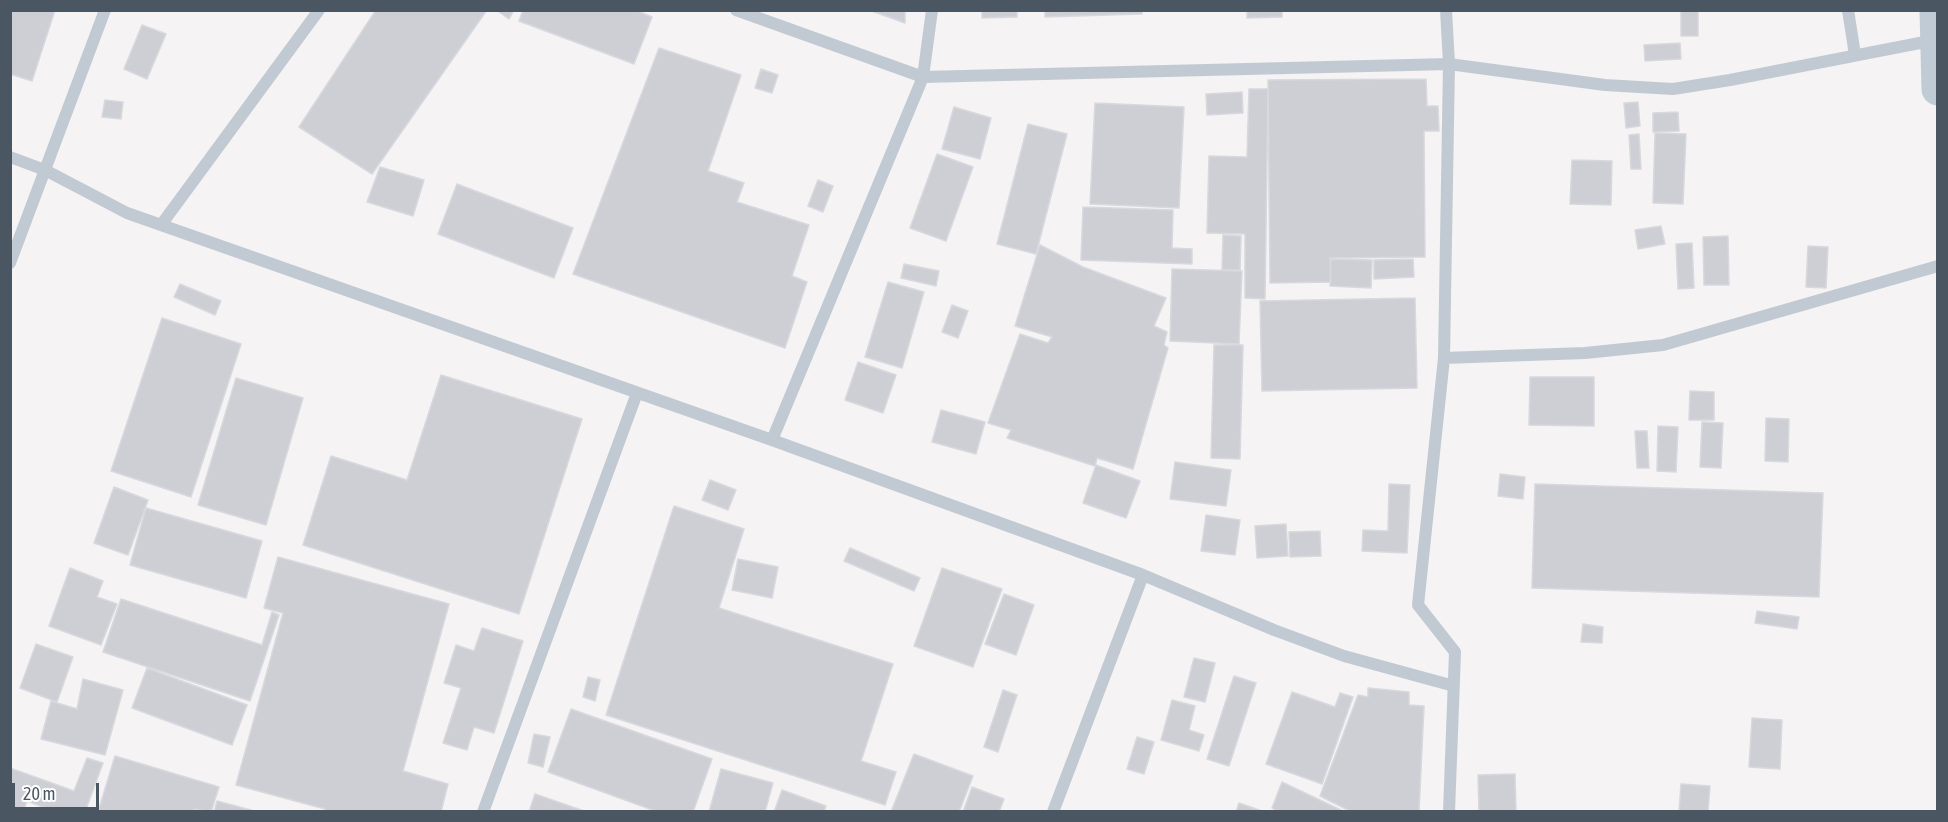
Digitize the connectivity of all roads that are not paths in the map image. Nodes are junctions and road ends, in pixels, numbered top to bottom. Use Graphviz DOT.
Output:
graph roads {
  1 [pos="105,10"];
  2 [pos="320,10"];
  3 [pos="736,10"];
  4 [pos="932,10"];
  5 [pos="1446,10"];
  6 [pos="1848,10"];
  7 [pos="1936,10"];
  8 [pos="1937,40"];
  9 [pos="1855,55"];
  10 [pos="1449,64"];
  11 [pos="924,77"];
  12 [pos="1938,89"];
  13 [pos="10,157"];
  14 [pos="45,170"];
  15 [pos="161,225"];
  16 [pos="10,263"];
  17 [pos="1938,266"];
  18 [pos="1444,358"];
  19 [pos="637,393"];
  20 [pos="772,440"];
  21 [pos="1143,575"];
  22 [pos="1454,686"];
  23 [pos="483,812"];
  24 [pos="1053,812"];
  25 [pos="1449,812"];
  1 -- 14 [label="lane"];
  2 -- 15 [label="lane"];
  3 -- 11 [label="lane"];
  4 -- 11 [label="lane"];
  5 -- 10 [label="lane"];
  6 -- 9 [label="lane"];
  7 -- 8 [label="street"];
  8 -- 9 [label="lane"];
  8 -- 12 [label="street"];
  9 -- 10 [label="lane"];
  10 -- 11 [label="lane"];
  10 -- 18 [label="lane"];
  11 -- 20 [label="lane"];
  13 -- 14 [label="lane"];
  14 -- 15 [label="lane"];
  14 -- 16 [label="lane"];
  15 -- 19 [label="lane"];
  17 -- 18 [label="lane"];
  18 -- 22 [label="lane"];
  19 -- 20 [label="lane"];
  19 -- 23 [label="lane"];
  20 -- 21 [label="lane"];
  21 -- 22 [label="lane"];
  21 -- 24 [label="lane"];
  22 -- 25 [label="lane"];
}
